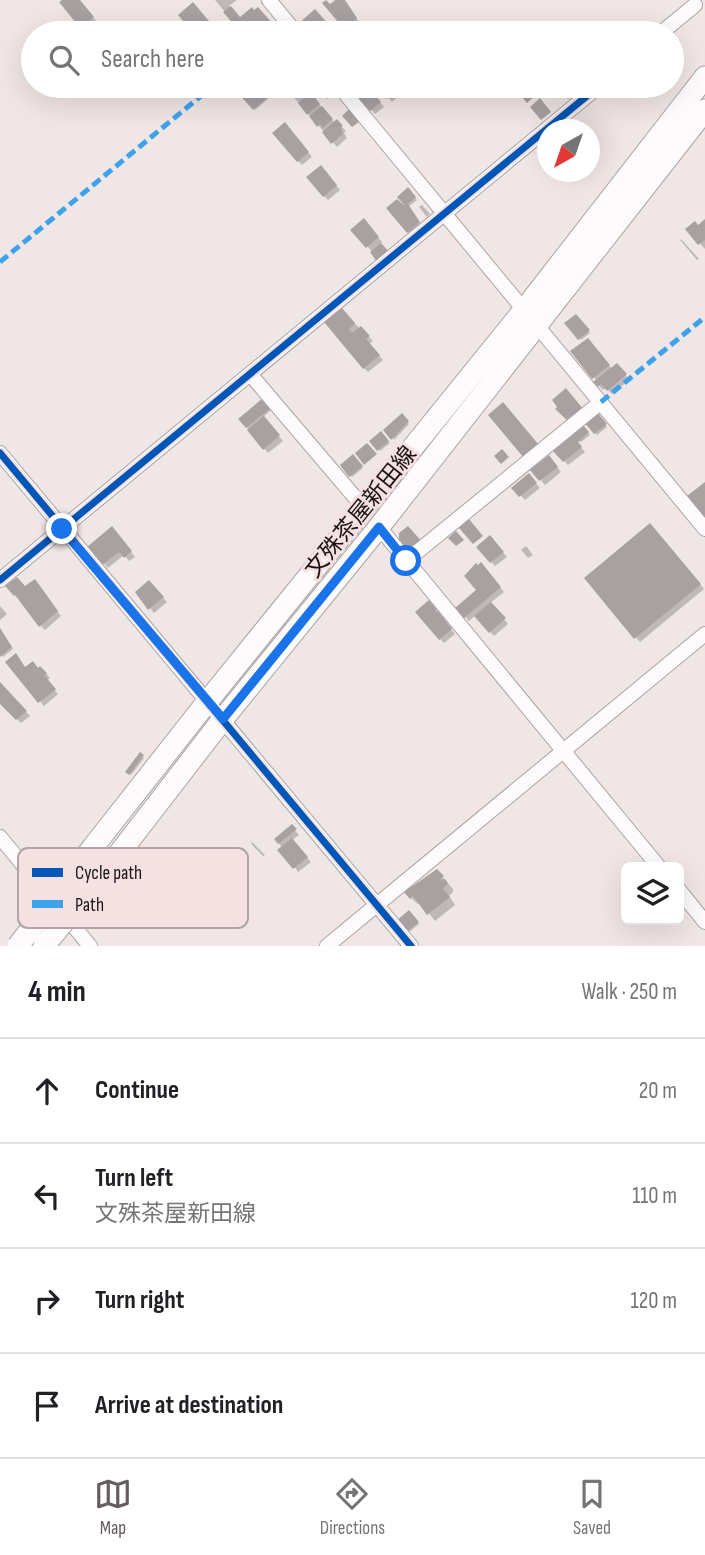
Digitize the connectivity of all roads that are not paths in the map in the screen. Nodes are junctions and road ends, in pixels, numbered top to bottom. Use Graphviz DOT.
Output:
graph roads {
  1 [pos="269,0"];
  2 [pos="692,3"];
  3 [pos="705,18"];
  4 [pos="286,21"];
  5 [pos="674,21"];
  6 [pos="705,77"];
  7 [pos="349,98"];
  8 [pos="585,98"];
  9 [pos="705,110"];
  10 [pos="445,215"];
  11 [pos="530,317"];
  12 [pos="250,374"];
  13 [pos="601,402"];
  14 [pos="0,453"];
  15 [pos="364,508"];
  16 [pos="379,527"];
  17 [pos="62,529"];
  18 [pos="705,529"];
  19 [pos="406,561"];
  20 [pos="0,580"];
  21 [pos="705,634"];
  22 [pos="207,702"];
  23 [pos="223,719"];
  24 [pos="563,752"];
  25 [pos="0,837"];
  26 [pos="92,848"];
  27 [pos="123,848"];
  28 [pos="18,859"];
  29 [pos="655,862"];
  30 [pos="684,896"];
  31 [pos="375,905"];
  32 [pos="705,922"];
  33 [pos="32,928"];
  34 [pos="59,928"];
  35 [pos="75,928"];
  36 [pos="18,946"];
  37 [pos="44,946"];
  38 [pos="90,946"];
  39 [pos="327,946"];
  40 [pos="411,946"];
  1 -- 4 [label="street"];
  2 -- 3 [label="street"];
  2 -- 5 [label="street"];
  6 -- 11 [label="main road, 文殊茶屋新田線"];
  7 -- 10 [label="street"];
  8 -- 10 [label="street"];
  9 -- 11 [label="main road, 文殊茶屋新田線"];
  10 -- 11 [label="street"];
  10 -- 12 [label="street"];
  11 -- 13 [label="street"];
  11 -- 15 [label="main road, 文殊茶屋新田線"];
  11 -- 16 [label="main road, 文殊茶屋新田線"];
  12 -- 15 [label="street"];
  12 -- 17 [label="street"];
  13 -- 18 [label="street"];
  13 -- 19 [label="street"];
  14 -- 17 [label="street"];
  15 -- 22 [label="main road, 文殊茶屋新田線"];
  16 -- 19 [label="street"];
  16 -- 23 [label="main road, 文殊茶屋新田線"];
  17 -- 20 [label="street"];
  17 -- 22 [label="street"];
  19 -- 24 [label="street"];
  21 -- 24 [label="street"];
  22 -- 23 [label="street"];
  22 -- 26 [label="main road, 文殊茶屋新田線, bridge"];
  23 -- 27 [label="main road, 文殊茶屋新田線, bridge"];
  23 -- 31 [label="street"];
  24 -- 29 [label="street"];
  24 -- 31 [label="street"];
  25 -- 28 [label="street"];
  30 -- 32 [label="street"];
  31 -- 39 [label="street"];
  31 -- 40 [label="street"];
  33 -- 36 [label="main road, 文殊茶屋新田線, bridge"];
  34 -- 37 [label="main road, 文殊茶屋新田線, bridge"];
  35 -- 38 [label="street"];
}
